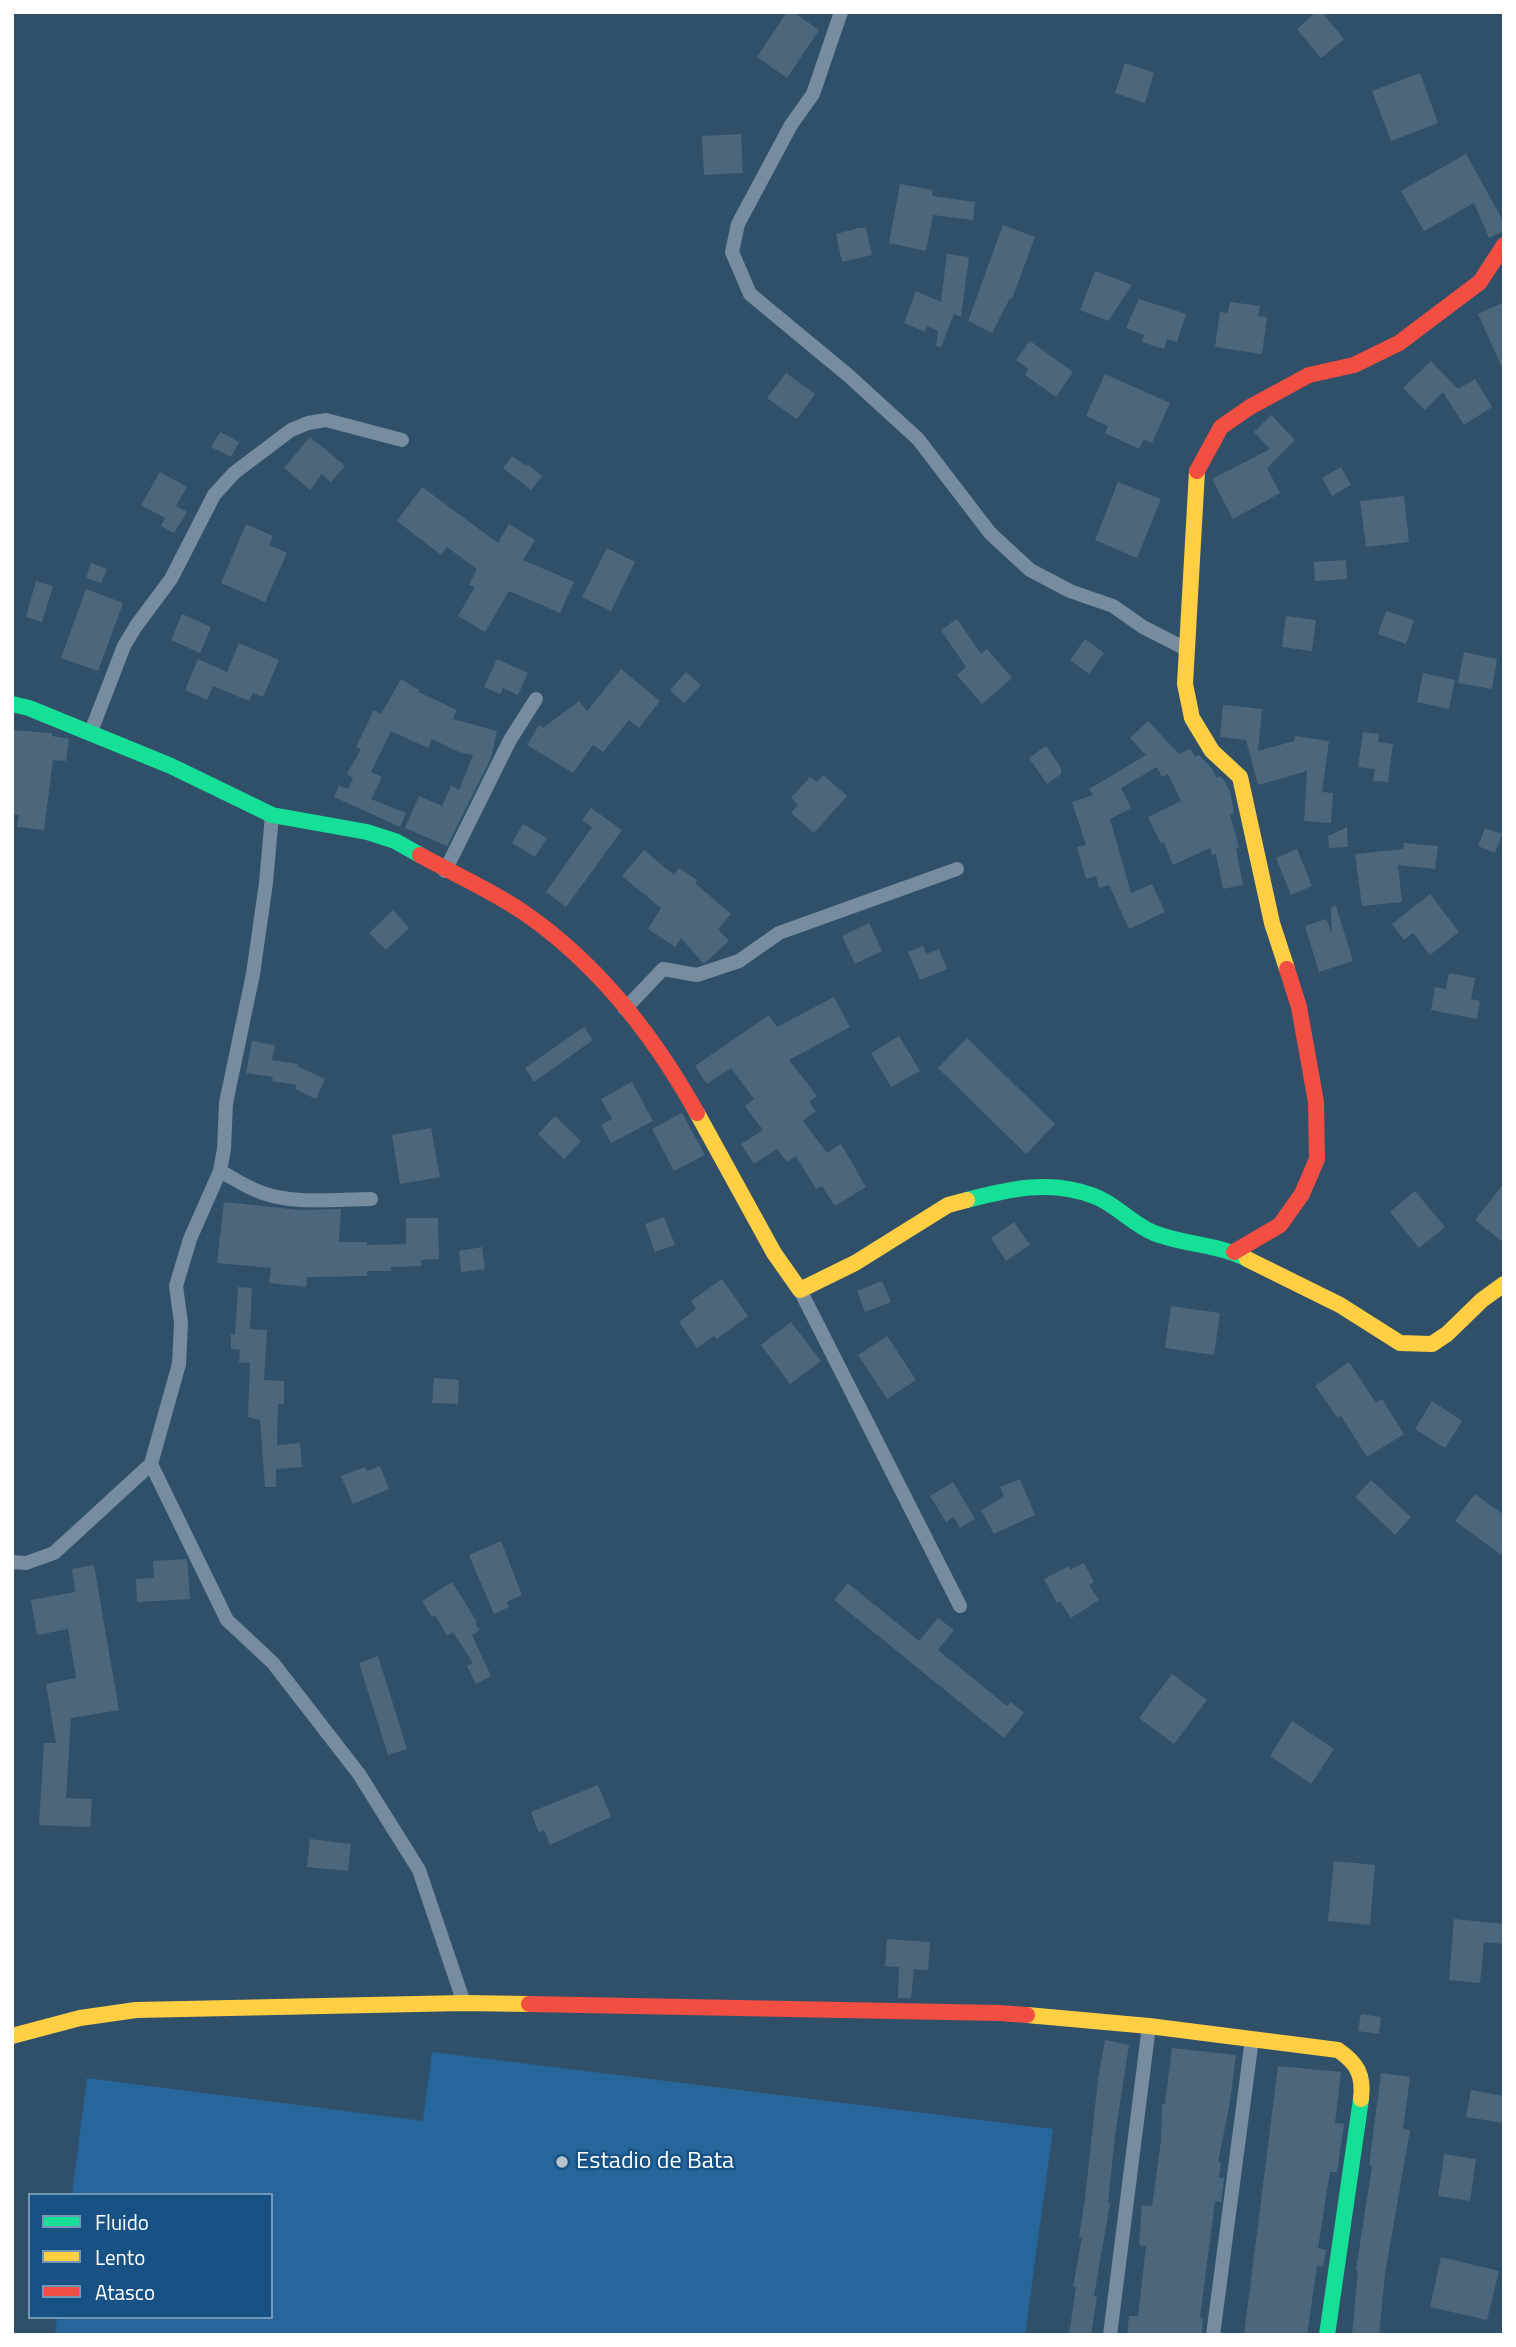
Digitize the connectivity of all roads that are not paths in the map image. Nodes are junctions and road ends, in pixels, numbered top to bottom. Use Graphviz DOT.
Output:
graph roads {
  1 [pos="841,12"];
  2 [pos="1504,246"];
  3 [pos="402,440"];
  4 [pos="1188,649"];
  5 [pos="536,699"];
  6 [pos="12,704"];
  7 [pos="90,734"];
  8 [pos="272,815"];
  9 [pos="957,869"];
  10 [pos="445,870"];
  11 [pos="625,1009"];
  12 [pos="220,1171"];
  13 [pos="371,1199"];
  14 [pos="1234,1252"];
  15 [pos="1504,1284"];
  16 [pos="800,1290"];
  17 [pos="151,1464"];
  18 [pos="12,1562"];
  19 [pos="960,1605"];
  20 [pos="464,2003"];
  21 [pos="1149,2026"];
  22 [pos="12,2036"];
  23 [pos="1252,2039"];
  24 [pos="1110,2335"];
  25 [pos="1213,2335"];
  26 [pos="1328,2335"];
  1 -- 4 [label="street"];
  2 -- 4 [label="street"];
  3 -- 7 [label="street"];
  4 -- 14 [label="street"];
  5 -- 10 [label="street"];
  6 -- 7 [label="street"];
  7 -- 8 [label="street"];
  8 -- 10 [label="street"];
  8 -- 12 [label="street"];
  9 -- 11 [label="street"];
  10 -- 11 [label="street"];
  11 -- 16 [label="street"];
  12 -- 13 [label="street"];
  12 -- 17 [label="street"];
  14 -- 15 [label="street"];
  14 -- 16 [label="street"];
  16 -- 19 [label="street"];
  17 -- 18 [label="street"];
  17 -- 20 [label="street"];
  20 -- 21 [label="street"];
  20 -- 22 [label="street"];
  21 -- 23 [label="street"];
  21 -- 24 [label="street"];
  23 -- 25 [label="street"];
  23 -- 26 [label="street"];
}
